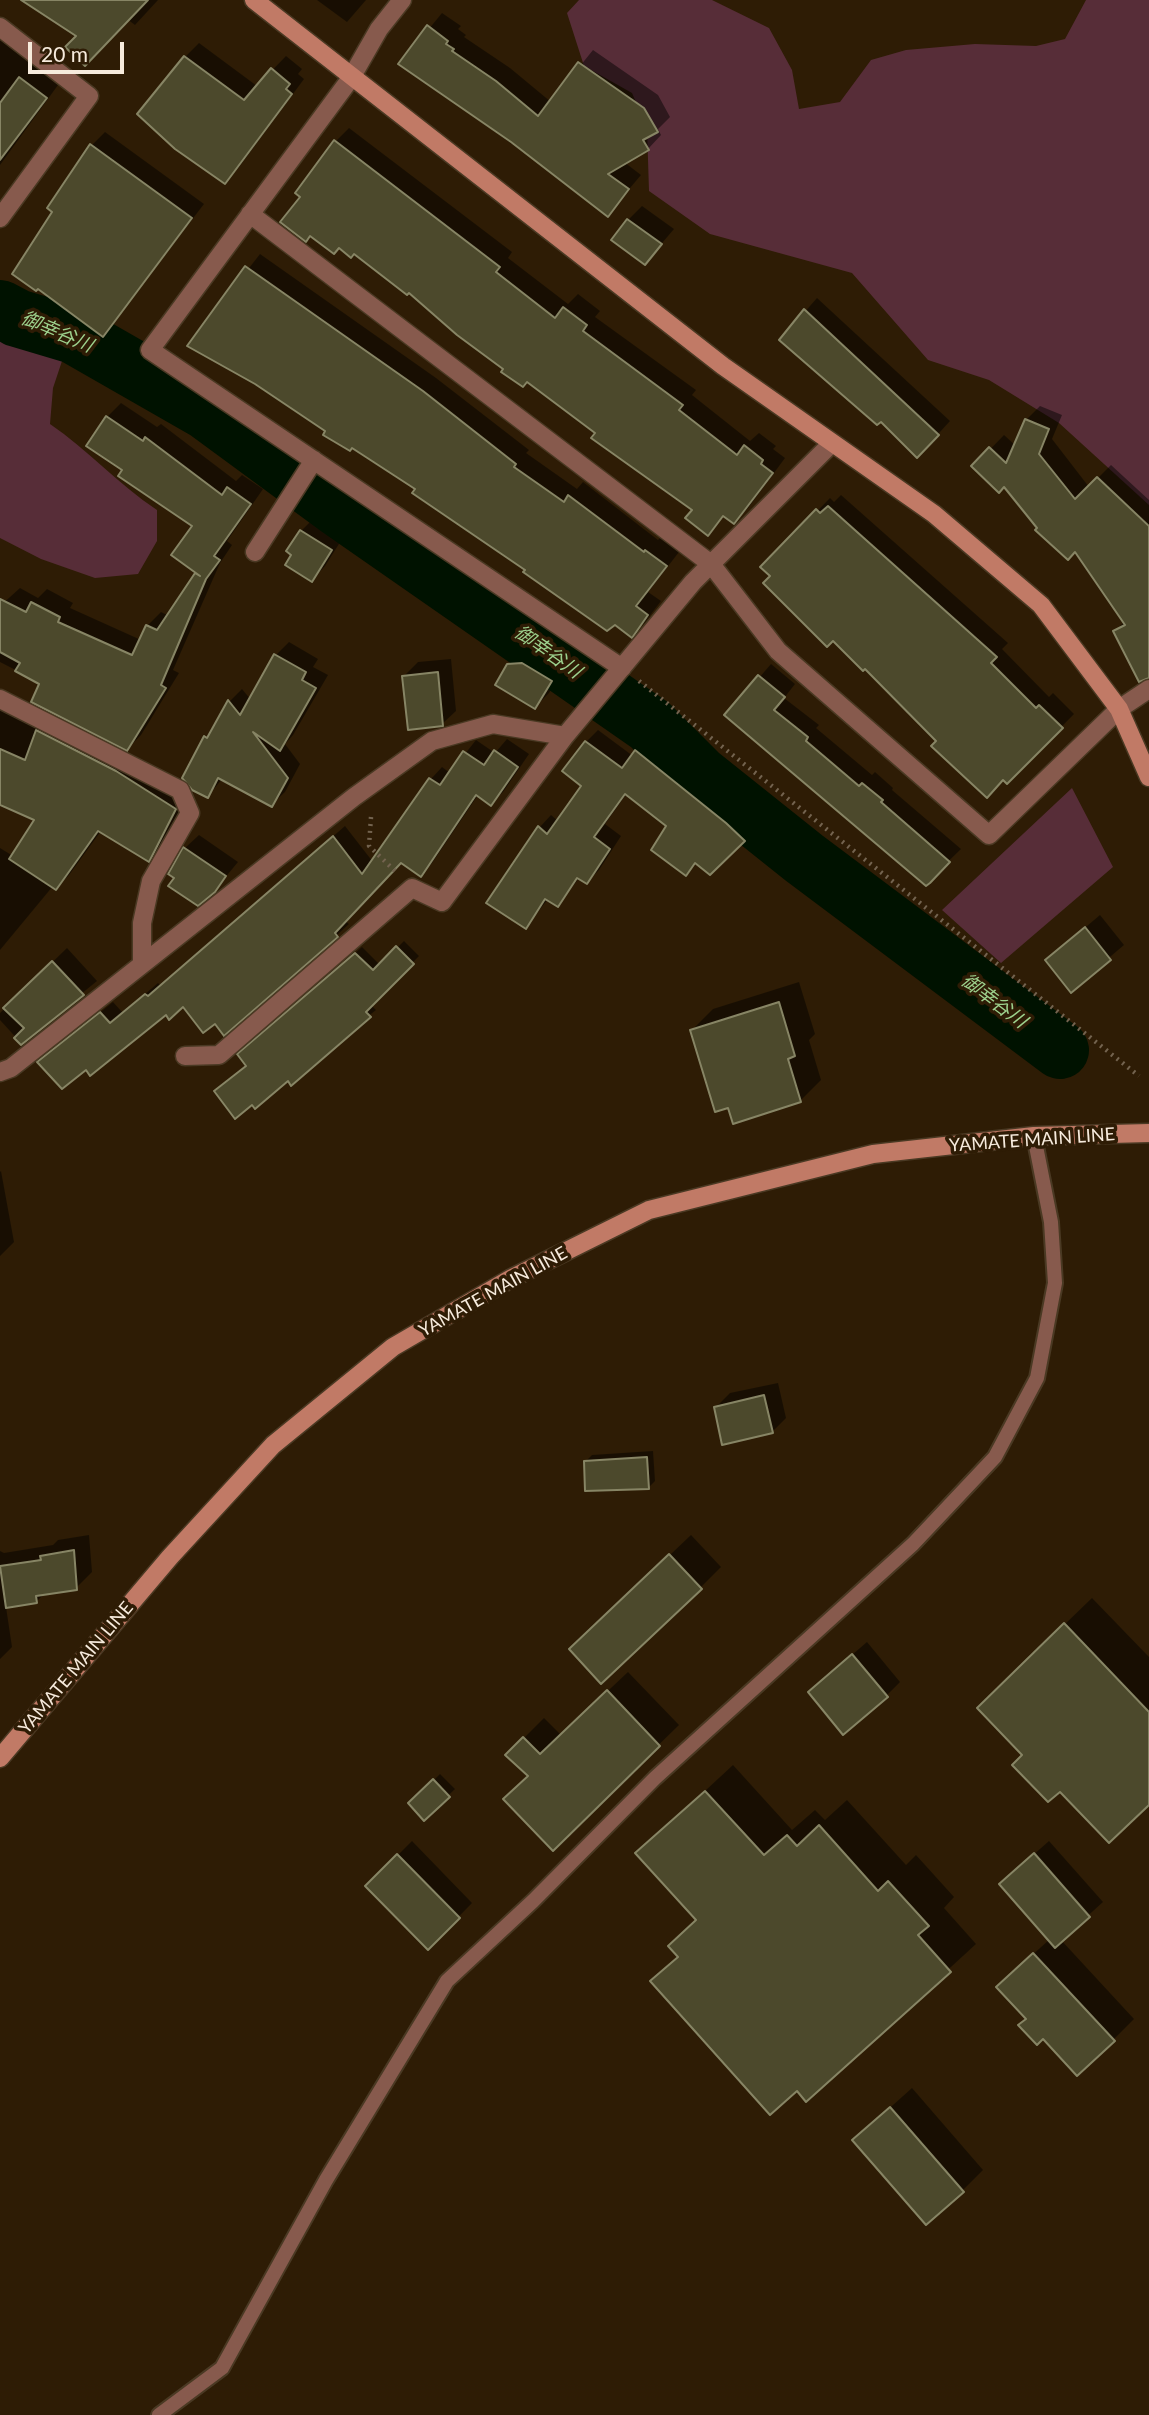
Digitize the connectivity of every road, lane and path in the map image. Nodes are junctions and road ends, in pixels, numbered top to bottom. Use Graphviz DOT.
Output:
graph roads {
  1 [pos="254,0"];
  2 [pos="402,0"];
  3 [pos="0,27"];
  4 [pos="351,78"];
  5 [pos="250,214"];
  6 [pos="0,218"];
  7 [pos="832,443"];
  8 [pos="312,463"];
  9 [pos="255,552"];
  10 [pos="711,564"];
  11 [pos="617,673"];
  12 [pos="1149,689"];
  13 [pos="0,699"];
  14 [pos="1119,709"];
  15 [pos="565,736"];
  16 [pos="1149,778"];
  17 [pos="372,784"];
  18 [pos="412,888"];
  19 [pos="142,963"];
  20 [pos="186,1056"];
  21 [pos="0,1072"];
  22 [pos="1139,1076"];
  23 [pos="1149,1133"];
  24 [pos="1034,1136"];
  25 [pos="0,1758"];
  26 [pos="159,2415"];
  1 -- 4 [label="main road"];
  2 -- 4 [label="street"];
  3 -- 6 [label="street"];
  4 -- 5 [label="street"];
  4 -- 7 [label="main road"];
  5 -- 8 [label="street"];
  5 -- 10 [label="street"];
  7 -- 10 [label="street"];
  7 -- 14 [label="main road"];
  8 -- 9 [label="street"];
  8 -- 11 [label="street"];
  10 -- 11 [label="street"];
  10 -- 14 [label="street"];
  11 -- 15 [label="street"];
  11 -- 22 [label="path"];
  12 -- 14 [label="street"];
  13 -- 19 [label="street"];
  14 -- 16 [label="main road"];
  15 -- 17 [label="street"];
  15 -- 18 [label="street"];
  17 -- 18 [label="path"];
  17 -- 19 [label="street"];
  18 -- 20 [label="street"];
  19 -- 21 [label="street"];
  23 -- 24 [label="main road, YAMATE MAIN LINE"];
  24 -- 25 [label="main road, YAMATE MAIN LINE"];
  24 -- 26 [label="lane"];
}
